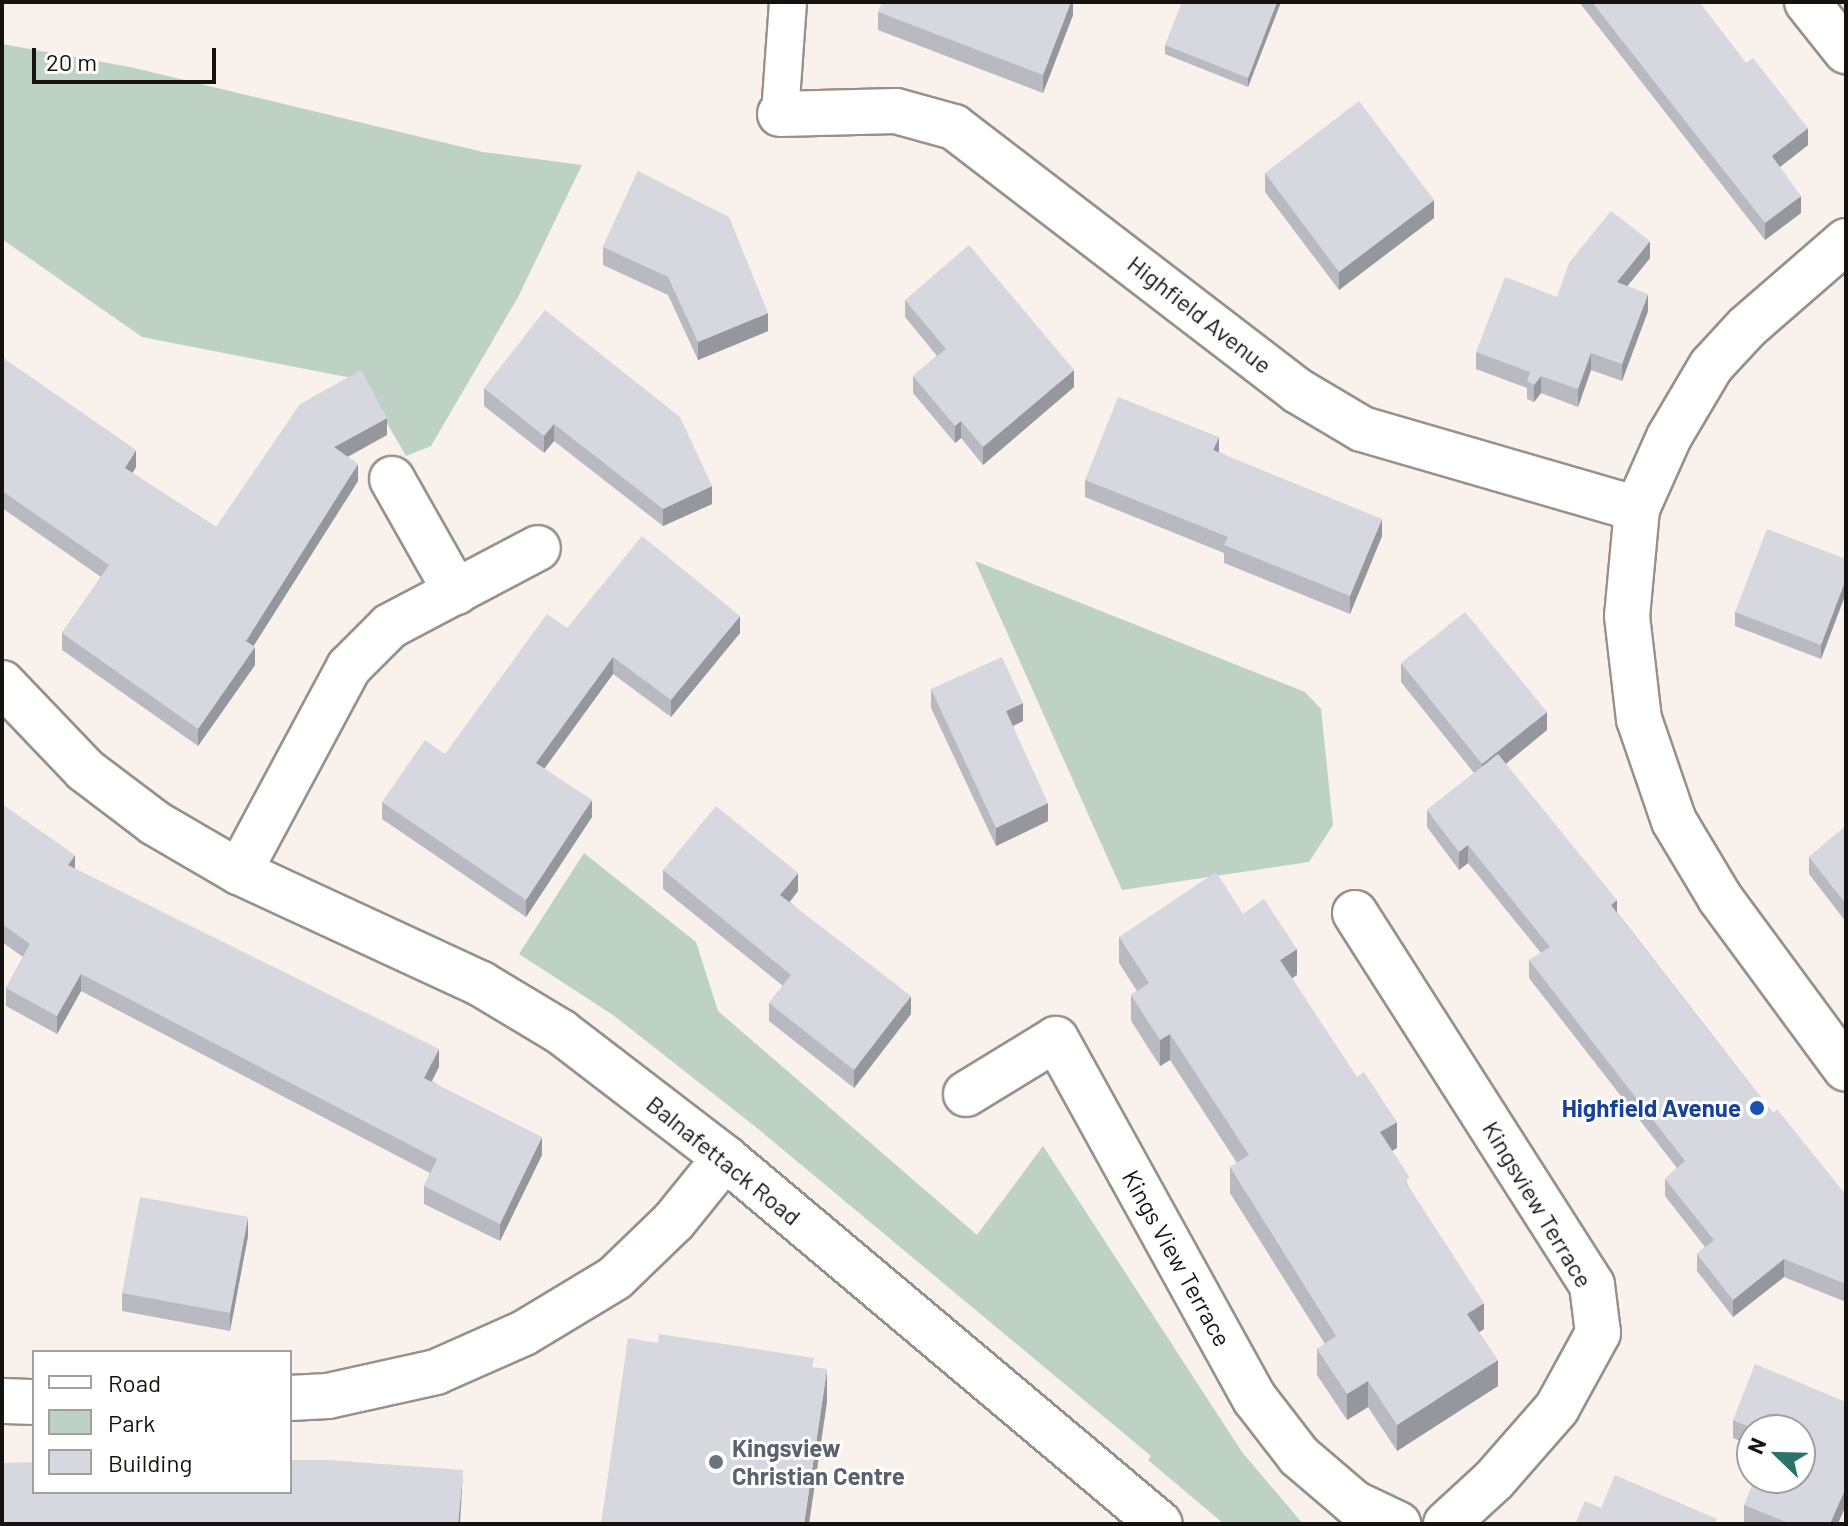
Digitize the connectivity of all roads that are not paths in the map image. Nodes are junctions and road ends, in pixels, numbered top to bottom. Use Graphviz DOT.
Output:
graph roads {
  1 [pos="788,2"];
  2 [pos="1807,2"];
  3 [pos="1846,51"];
  4 [pos="780,114"];
  5 [pos="1846,241"];
  6 [pos="392,479"];
  7 [pos="1637,509"];
  8 [pos="538,548"];
  9 [pos="456,592"];
  10 [pos="2,683"];
  11 [pos="239,872"];
  12 [pos="1355,913"];
  13 [pos="1846,1069"];
  14 [pos="966,1094"];
  15 [pos="725,1158"];
  16 [pos="292,1398"];
  17 [pos="2,1401"];
  18 [pos="32,1402"];
  19 [pos="1160,1524"];
  20 [pos="1398,1524"];
  21 [pos="1446,1524"];
  1 -- 4 [label="lane"];
  2 -- 3 [label="street"];
  4 -- 7 [label="street, Highfield Avenue"];
  5 -- 7 [label="street"];
  6 -- 9 [label="street"];
  7 -- 13 [label="street"];
  8 -- 9 [label="street"];
  9 -- 11 [label="street"];
  10 -- 11 [label="street, Balnafettack Road"];
  11 -- 15 [label="street, Balnafettack Road"];
  12 -- 21 [label="street, Kingsview Terrace"];
  14 -- 20 [label="street, Kings View Terrace"];
  15 -- 16 [label="street"];
  15 -- 19 [label="street, Balnafettack Road"];
  17 -- 18 [label="street"];
}
